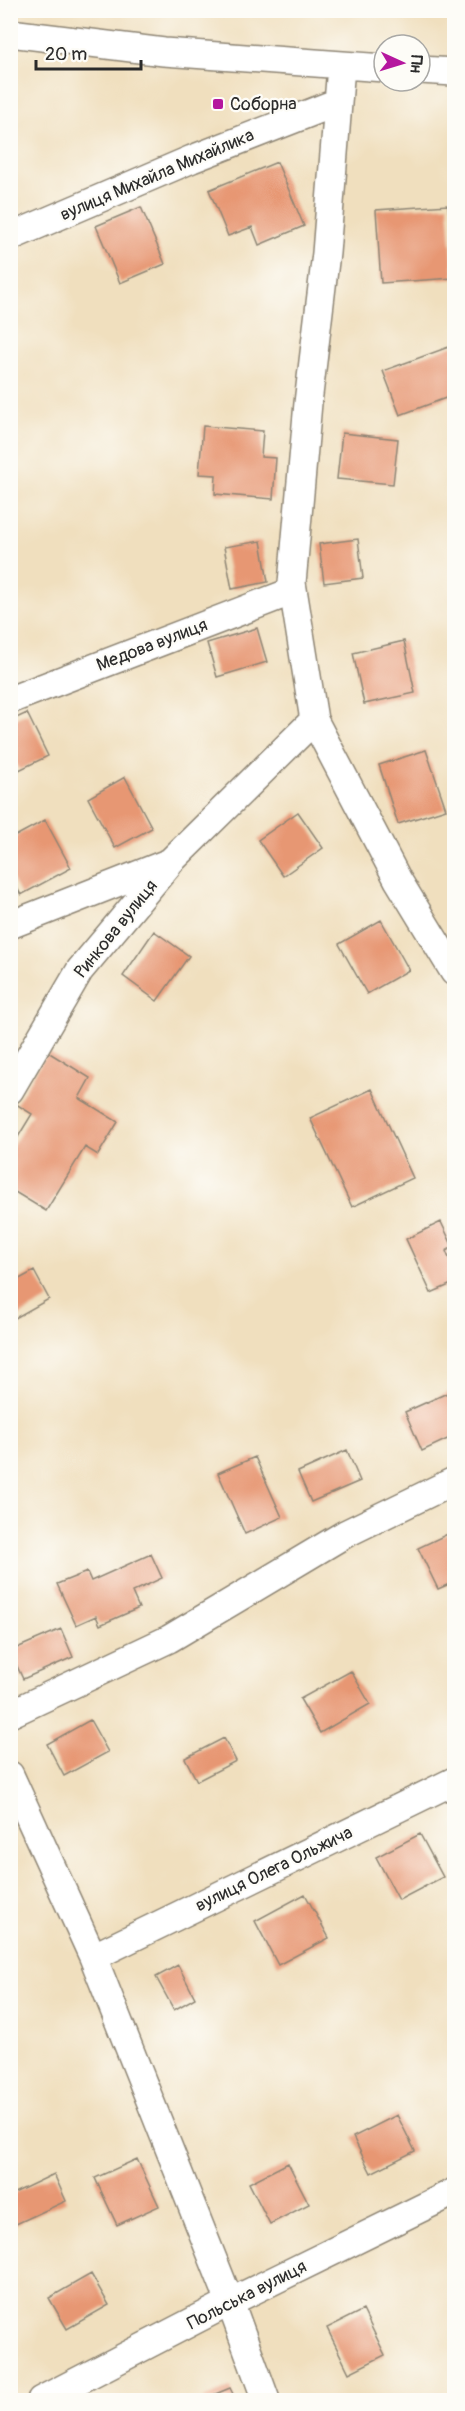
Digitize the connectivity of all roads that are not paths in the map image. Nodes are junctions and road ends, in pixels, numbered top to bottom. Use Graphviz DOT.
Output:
graph roads {
  1 [pos="10,33"];
  2 [pos="340,66"];
  3 [pos="372,67"];
  4 [pos="432,71"];
  5 [pos="454,72"];
  6 [pos="338,102"];
  7 [pos="10,237"];
  8 [pos="293,591"];
  9 [pos="10,700"];
  10 [pos="314,720"];
  11 [pos="170,862"];
  12 [pos="10,925"];
  13 [pos="454,972"];
  14 [pos="10,1090"];
  15 [pos="454,1480"];
  16 [pos="10,1714"];
  17 [pos="10,1775"];
  18 [pos="454,1781"];
  19 [pos="93,1957"];
  20 [pos="454,2192"];
  21 [pos="230,2302"];
  22 [pos="41,2400"];
  23 [pos="266,2400"];
  1 -- 2 [label="street"];
  2 -- 3 [label="street"];
  2 -- 6 [label="street"];
  4 -- 5 [label="street"];
  6 -- 7 [label="street, вулиця Михайла Михайлика"];
  6 -- 8 [label="street"];
  8 -- 9 [label="street, Медова вулиця"];
  8 -- 10 [label="street"];
  10 -- 11 [label="street, Ринкова вулиця"];
  10 -- 13 [label="street"];
  11 -- 12 [label="street"];
  11 -- 14 [label="street, Ринкова вулиця"];
  15 -- 16 [label="street"];
  17 -- 19 [label="street"];
  18 -- 19 [label="street, вулиця Олега Ольжича"];
  19 -- 21 [label="street"];
  20 -- 21 [label="street, Польська вулиця"];
  21 -- 22 [label="street, Польська вулиця"];
  21 -- 23 [label="street"];
}
